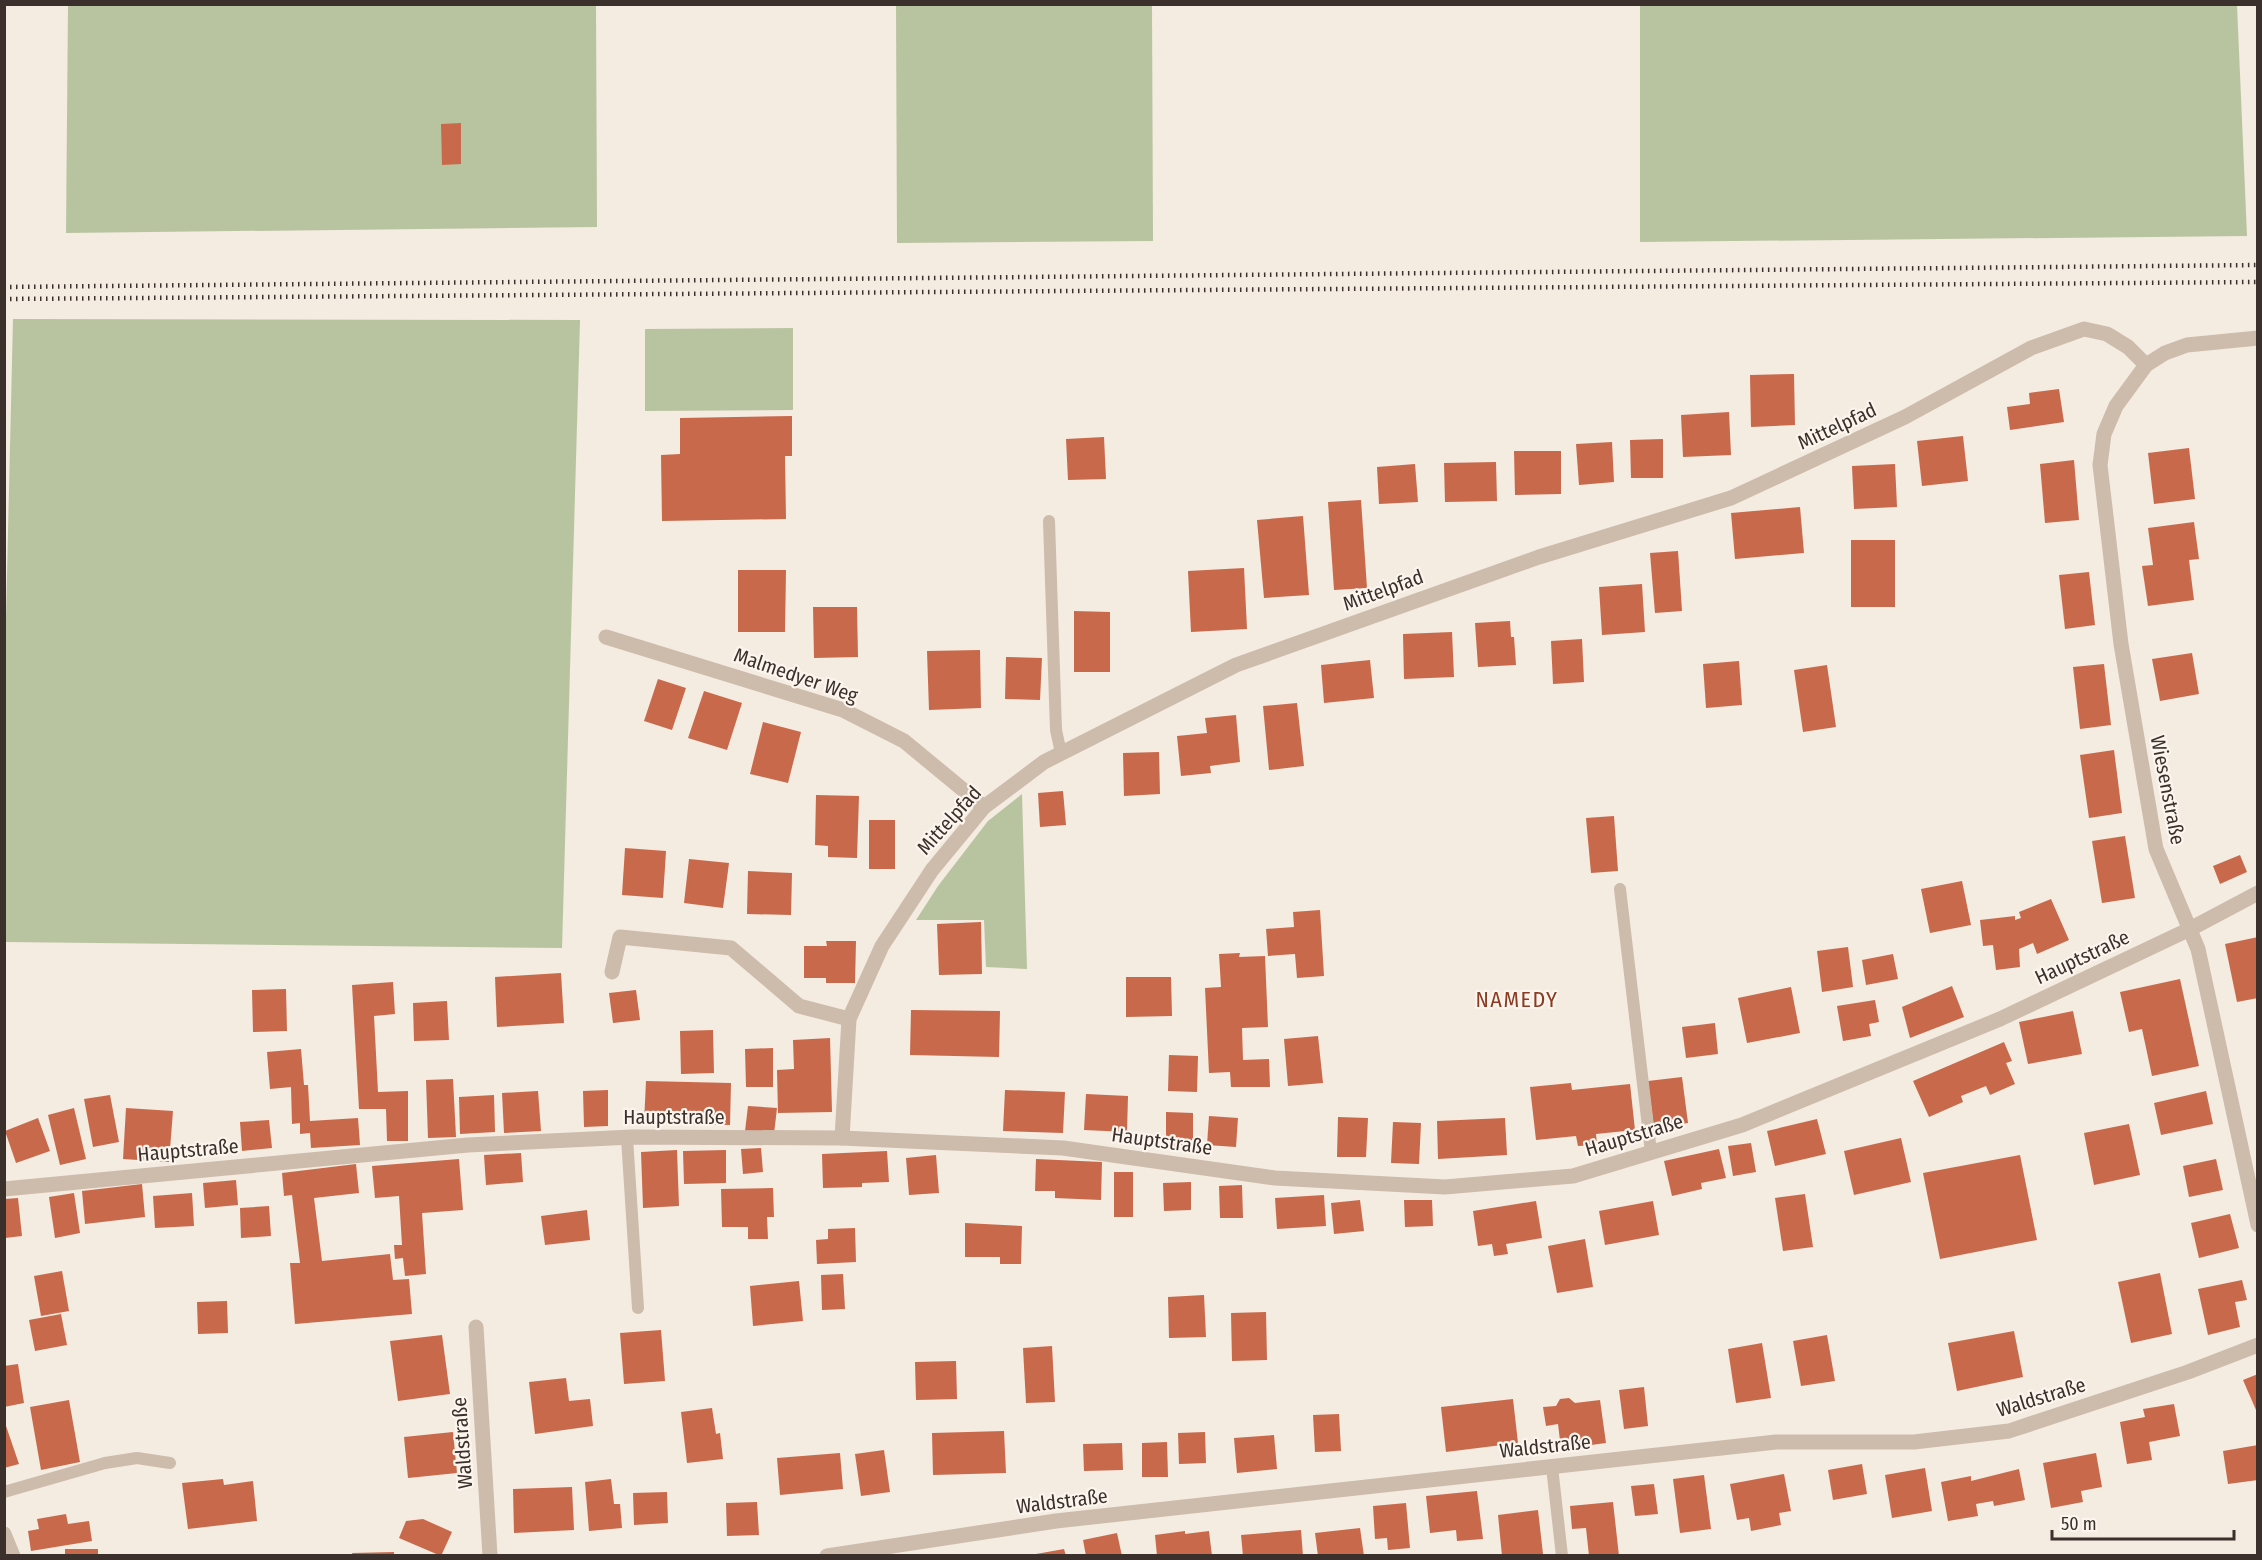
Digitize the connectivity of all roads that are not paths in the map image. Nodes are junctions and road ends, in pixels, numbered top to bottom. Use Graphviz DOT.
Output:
graph roads {
  1 [pos="2258,338"];
  2 [pos="2146,365"];
  3 [pos="1049,521"];
  4 [pos="606,637"];
  5 [pos="1061,753"];
  6 [pos="984,807"];
  7 [pos="1620,889"];
  8 [pos="2258,893"];
  9 [pos="2190,929"];
  10 [pos="612,972"];
  11 [pos="849,1020"];
  12 [pos="627,1138"];
  13 [pos="842,1138"];
  14 [pos="1651,1152"];
  15 [pos="4,1189"];
  16 [pos="2258,1225"];
  17 [pos="638,1308"];
  18 [pos="476,1327"];
  19 [pos="2258,1345"];
  20 [pos="170,1462"];
  21 [pos="1551,1467"];
  22 [pos="4,1492"];
  23 [pos="4,1534"];
  24 [pos="13,1556"];
  25 [pos="490,1556"];
  26 [pos="826,1556"];
  27 [pos="1562,1556"];
  1 -- 2 [label="street"];
  2 -- 5 [label="street, Mittelpfad"];
  2 -- 9 [label="street, Wiesenstraße"];
  3 -- 5 [label="lane"];
  4 -- 6 [label="street, Malmedyer Weg"];
  5 -- 6 [label="street, Mittelpfad"];
  6 -- 11 [label="street, Mittelpfad"];
  7 -- 14 [label="lane"];
  8 -- 9 [label="street, Hauptstraße"];
  9 -- 14 [label="street, Hauptstraße"];
  9 -- 16 [label="street, Wiesenstraße"];
  10 -- 11 [label="street"];
  11 -- 13 [label="street, Mittelpfad"];
  12 -- 13 [label="street, Hauptstraße"];
  12 -- 15 [label="street, Hauptstraße"];
  12 -- 17 [label="lane"];
  13 -- 14 [label="street, Hauptstraße"];
  18 -- 25 [label="street, Waldstraße"];
  19 -- 21 [label="street, Waldstraße"];
  20 -- 22 [label="lane"];
  21 -- 26 [label="street, Waldstraße"];
  21 -- 27 [label="lane"];
  23 -- 24 [label="street"];
}
